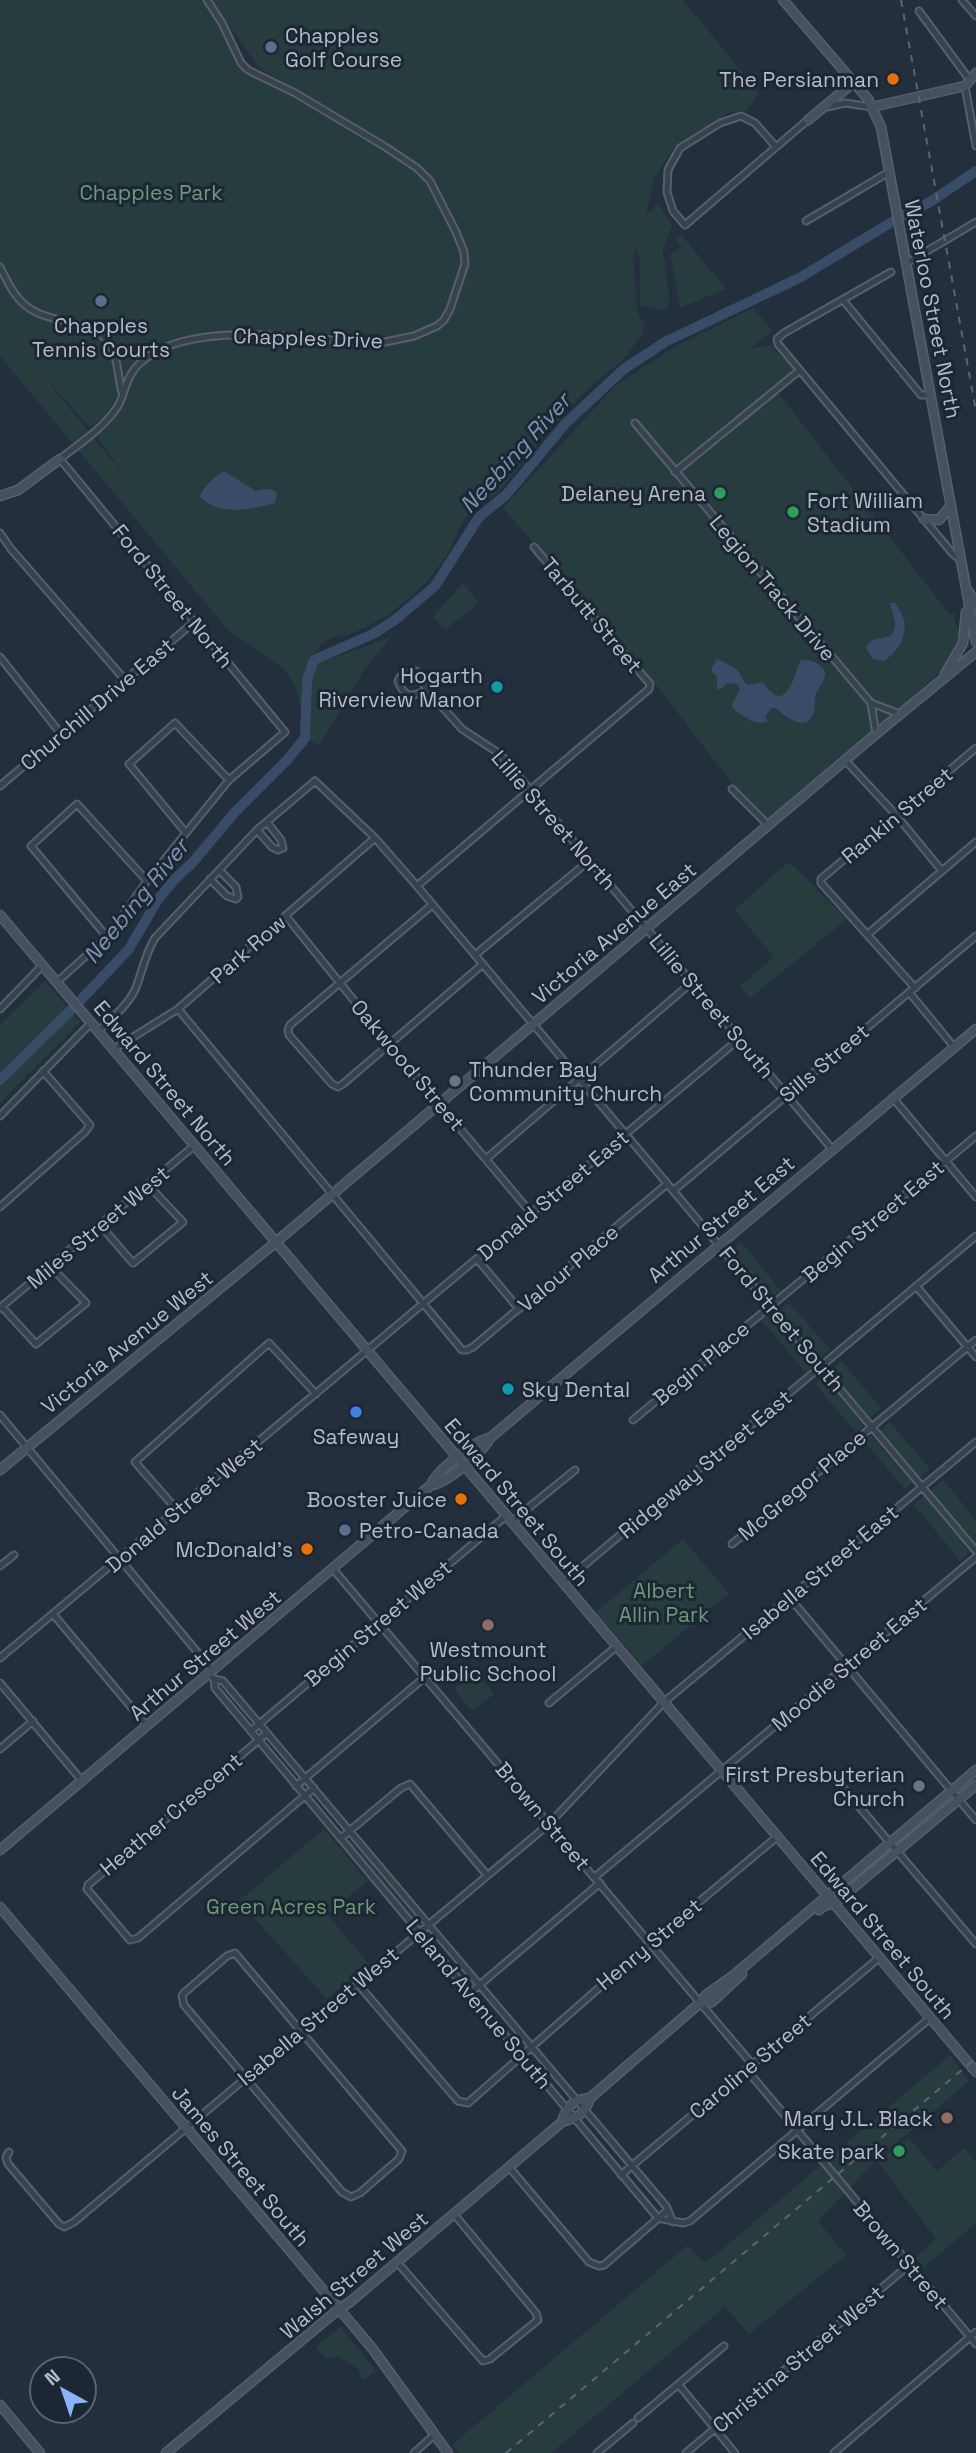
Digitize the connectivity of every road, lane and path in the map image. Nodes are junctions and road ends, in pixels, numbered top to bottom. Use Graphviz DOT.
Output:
graph roads {
  1 [pos="207,0"];
  2 [pos="783,0"];
  3 [pos="962,0"];
  4 [pos="919,11"];
  5 [pos="976,16"];
  6 [pos="970,79"];
  7 [pos="854,82"];
  8 [pos="872,107"];
  9 [pos="808,120"];
  10 [pos="976,146"];
  11 [pos="776,147"];
  12 [pos="889,172"];
  13 [pos="806,221"];
  14 [pos="976,222"];
  15 [pos="907,263"];
  16 [pos="0,267"];
  17 [pos="891,272"];
  18 [pos="843,300"];
  19 [pos="800,370"];
  20 [pos="122,393"];
  21 [pos="932,395"];
  22 [pos="635,423"];
  23 [pos="60,459"];
  24 [pos="676,472"];
  25 [pos="0,496"];
  26 [pos="951,505"];
  27 [pos="924,519"];
  28 [pos="0,533"];
  29 [pos="534,547"];
  30 [pos="961,560"];
  31 [pos="966,588"];
  32 [pos="976,603"];
  33 [pos="194,622"];
  34 [pos="976,642"];
  35 [pos="976,652"];
  36 [pos="0,657"];
  37 [pos="125,680"];
  38 [pos="941,681"];
  39 [pos="427,690"];
  40 [pos="871,703"];
  41 [pos="900,713"];
  42 [pos="61,734"];
  43 [pos="876,734"];
  44 [pos="976,748"];
  45 [pos="845,760"];
  46 [pos="229,780"];
  47 [pos="0,786"];
  48 [pos="732,789"];
  49 [pos="531,791"];
  50 [pos="896,815"];
  51 [pos="267,822"];
  52 [pos="768,825"];
  53 [pos="257,830"];
  54 [pos="186,832"];
  55 [pos="375,838"];
  56 [pos="976,842"];
  57 [pos="590,860"];
  58 [pos="219,870"];
  59 [pos="942,871"];
  60 [pos="210,878"];
  61 [pos="147,881"];
  62 [pos="417,887"];
  63 [pos="432,905"];
  64 [pos="0,915"];
  65 [pos="286,916"];
  66 [pos="647,928"];
  67 [pos="868,934"];
  68 [pos="976,936"];
  69 [pos="107,937"];
  70 [pos="475,955"];
  71 [pos="483,964"];
  72 [pos="43,965"];
  73 [pos="57,982"];
  74 [pos="339,983"];
  75 [pos="691,984"];
  76 [pos="915,988"];
  77 [pos="909,992"];
  78 [pos="0,1009"];
  79 [pos="178,1009"];
  80 [pos="88,1020"];
  81 [pos="533,1023"];
  82 [pos="976,1029"];
  83 [pos="98,1031"];
  84 [pos="739,1039"];
  85 [pos="389,1044"];
  86 [pos="954,1047"];
  87 [pos="114,1049"];
  88 [pos="43,1071"];
  89 [pos="579,1079"];
  90 [pos="787,1095"];
  91 [pos="893,1098"];
  92 [pos="438,1103"];
  93 [pos="0,1116"];
  94 [pos="625,1134"];
  95 [pos="976,1136"];
  96 [pos="195,1145"];
  97 [pos="832,1149"];
  98 [pos="486,1159"];
  99 [pos="946,1161"];
  100 [pos="667,1184"];
  101 [pos="148,1185"];
  102 [pos="673,1191"];
  103 [pos="331,1195"];
  104 [pos="976,1197"];
  105 [pos="0,1208"];
  106 [pos="531,1213"];
  107 [pos="101,1226"];
  108 [pos="976,1236"];
  109 [pos="276,1242"];
  110 [pos="719,1244"];
  111 [pos="477,1259"];
  112 [pos="50,1266"];
  113 [pos="916,1286"];
  114 [pos="423,1306"];
  115 [pos="770,1306"];
  116 [pos="1,1307"];
  117 [pos="519,1309"];
  118 [pos="976,1340"];
  119 [pos="968,1347"];
  120 [pos="368,1352"];
  121 [pos="976,1357"];
  122 [pos="821,1366"];
  123 [pos="316,1394"];
  124 [pos="0,1415"];
  125 [pos="633,1420"];
  126 [pos="871,1427"];
  127 [pos="976,1441"];
  128 [pos="26,1448"];
  129 [pos="460,1461"];
  130 [pos="0,1470"];
  131 [pos="575,1470"];
  132 [pos="922,1487"];
  133 [pos="177,1510"];
  134 [pos="509,1519"];
  135 [pos="732,1544"];
  136 [pos="976,1554"];
  137 [pos="14,1555"];
  138 [pos="119,1559"];
  139 [pos="0,1566"];
  140 [pos="333,1569"];
  141 [pos="563,1583"];
  142 [pos="789,1597"];
  143 [pos="53,1614"];
  144 [pos="379,1622"];
  145 [pos="616,1647"];
  146 [pos="0,1658"];
  147 [pos="846,1665"];
  148 [pos="212,1675"];
  149 [pos="425,1677"];
  150 [pos="0,1683"];
  151 [pos="549,1703"];
  152 [pos="663,1703"];
  153 [pos="33,1721"];
  154 [pos="259,1723"];
  155 [pos="147,1726"];
  156 [pos="251,1731"];
  157 [pos="267,1733"];
  158 [pos="259,1740"];
  159 [pos="0,1749"];
  160 [pos="722,1770"];
  161 [pos="976,1770"];
  162 [pos="305,1778"];
  163 [pos="82,1781"];
  164 [pos="839,1783"];
  165 [pos="976,1785"];
  166 [pos="296,1786"];
  167 [pos="314,1788"];
  168 [pos="951,1791"];
  169 [pos="305,1796"];
  170 [pos="959,1799"];
  171 [pos="976,1820"];
  172 [pos="549,1824"];
  173 [pos="350,1830"];
  174 [pos="778,1836"];
  175 [pos="341,1838"];
  176 [pos="890,1842"];
  177 [pos="0,1850"];
  178 [pos="897,1850"];
  179 [pos="487,1875"];
  180 [pos="595,1877"];
  181 [pos="600,1883"];
  182 [pos="828,1895"];
  183 [pos="835,1903"];
  184 [pos="0,1907"];
  185 [pos="427,1924"];
  186 [pos="418,1932"];
  187 [pos="650,1942"];
  188 [pos="976,1944"];
  189 [pos="880,1957"];
  190 [pos="357,1983"];
  191 [pos="479,1985"];
  192 [pos="470,1993"];
  193 [pos="700,2003"];
  194 [pos="930,2018"];
  195 [pos="301,2030"];
  196 [pos="531,2046"];
  197 [pos="523,2056"];
  198 [pos="752,2064"];
  199 [pos="746,2069"];
  200 [pos="976,2073"];
  201 [pos="244,2077"];
  202 [pos="590,2098"];
  203 [pos="576,2099"];
  204 [pos="566,2108"];
  205 [pos="586,2110"];
  206 [pos="575,2119"];
  207 [pos="562,2122"];
  208 [pos="186,2127"];
  209 [pos="796,2131"];
  210 [pos="9,2152"];
  211 [pos="632,2166"];
  212 [pos="509,2167"];
  213 [pos="621,2175"];
  214 [pos="668,2210"];
  215 [pos="454,2214"];
  216 [pos="658,2218"];
  217 [pos="673,2222"];
  218 [pos="397,2262"];
  219 [pos="909,2265"];
  220 [pos="339,2309"];
  221 [pos="976,2332"];
  222 [pos="970,2337"];
  223 [pos="976,2344"];
  224 [pos="724,2346"];
  225 [pos="679,2385"];
  226 [pos="0,2405"];
  227 [pos="638,2418"];
  228 [pos="633,2423"];
  229 [pos="715,2428"];
  230 [pos="435,2435"];
  231 [pos="40,2453"];
  232 [pos="166,2453"];
  233 [pos="414,2453"];
  234 [pos="448,2453"];
  235 [pos="597,2453"];
  236 [pos="686,2453"];
  237 [pos="735,2453"];
  238 [pos="834,2453"];
  1 -- 20 [label="street, Chapples Drive"];
  2 -- 7 [label="street, Waterloo Street North"];
  3 -- 5 [label="street"];
  4 -- 6 [label="street"];
  6 -- 8 [label="street"];
  6 -- 10 [label="street"];
  7 -- 8 [label="street, Waterloo Street North"];
  7 -- 9 [label="street"];
  8 -- 9 [label="street"];
  8 -- 12 [label="street, Waterloo Street North"];
  9 -- 11 [label="street"];
  11 -- 11 [label="street"];
  12 -- 13 [label="street"];
  12 -- 15 [label="street, Waterloo Street North"];
  14 -- 15 [label="street"];
  15 -- 21 [label="street, Waterloo Street North"];
  16 -- 20 [label="street"];
  17 -- 18 [label="street"];
  18 -- 19 [label="street"];
  18 -- 21 [label="street"];
  19 -- 24 [label="street"];
  19 -- 27 [label="street"];
  20 -- 23 [label="street, Chapples Drive"];
  21 -- 26 [label="street, Waterloo Street North"];
  22 -- 24 [label="street, Legion Track Drive"];
  23 -- 25 [label="street"];
  23 -- 33 [label="street, Ford Street North"];
  24 -- 40 [label="street, Legion Track Drive"];
  26 -- 27 [label="street"];
  26 -- 30 [label="street, Waterloo Street North"];
  27 -- 30 [label="street"];
  28 -- 37 [label="street"];
  29 -- 49 [label="street, Tarbutt Street"];
  30 -- 31 [label="street, Waterloo Street North"];
  31 -- 32 [label="street"];
  31 -- 34 [label="street, Waterloo Street North"];
  31 -- 38 [label="street"];
  33 -- 37 [label="street, Churchill Drive East"];
  33 -- 46 [label="street, Ford Street North"];
  35 -- 38 [label="street, Victoria Avenue East"];
  36 -- 42 [label="street"];
  37 -- 42 [label="street, Churchill Drive East"];
  38 -- 41 [label="street, Victoria Avenue East"];
  39 -- 39 [label="street, Lillie Street North"];
  39 -- 49 [label="street, Lillie Street North"];
  40 -- 41 [label="street"];
  40 -- 43 [label="street"];
  41 -- 43 [label="street, Victoria Avenue East"];
  42 -- 47 [label="street, Churchill Drive East"];
  43 -- 45 [label="street, Victoria Avenue East"];
  44 -- 50 [label="street, Rankin Street"];
  45 -- 50 [label="street"];
  45 -- 52 [label="street, Victoria Avenue East"];
  46 -- 54 [label="street"];
  46 -- 54 [label="street"];
  48 -- 52 [label="street"];
  49 -- 57 [label="street, Lillie Street North"];
  49 -- 62 [label="street"];
  50 -- 59 [label="street"];
  50 -- 67 [label="street, Rankin Street"];
  51 -- 53 [label="street"];
  51 -- 53 [label="street"];
  51 -- 55 [label="street"];
  52 -- 66 [label="street, Victoria Avenue East"];
  53 -- 58 [label="street"];
  54 -- 61 [label="street"];
  55 -- 62 [label="street"];
  55 -- 65 [label="street, Park Row"];
  56 -- 59 [label="street"];
  57 -- 66 [label="street, Lillie Street North"];
  57 -- 70 [label="street"];
  58 -- 60 [label="street"];
  58 -- 60 [label="street"];
  59 -- 67 [label="street"];
  60 -- 83 [label="street"];
  61 -- 69 [label="street"];
  61 -- 69 [label="street"];
  62 -- 63 [label="street"];
  63 -- 70 [label="street"];
  63 -- 74 [label="street"];
  64 -- 72 [label="street, Edward Street North"];
  65 -- 74 [label="street, Oakwood Street"];
  65 -- 79 [label="street, Park Row"];
  66 -- 75 [label="street, Lillie Street South"];
  66 -- 81 [label="street, Victoria Avenue East"];
  67 -- 76 [label="street"];
  68 -- 76 [label="street, Sills Street"];
  69 -- 73 [label="street"];
  70 -- 71 [label="street"];
  71 -- 81 [label="street"];
  71 -- 85 [label="street"];
  72 -- 73 [label="street, Edward Street North"];
  72 -- 78 [label="street"];
  73 -- 80 [label="street, Edward Street North"];
  74 -- 85 [label="street, Oakwood Street"];
  74 -- 85 [label="street"];
  75 -- 84 [label="street, Lillie Street South"];
  75 -- 89 [label="street"];
  76 -- 77 [label="street, Sills Street"];
  77 -- 86 [label="street"];
  77 -- 90 [label="street, Sills Street"];
  79 -- 87 [label="street, Park Row"];
  79 -- 103 [label="street"];
  80 -- 83 [label="street, Edward Street North"];
  80 -- 88 [label="street"];
  81 -- 89 [label="street, Ford Street South"];
  81 -- 92 [label="street, Victoria Avenue East"];
  82 -- 86 [label="street, Arthur Street East"];
  83 -- 87 [label="street, Edward Street North"];
  84 -- 90 [label="street, Lillie Street South"];
  84 -- 94 [label="street, Donald Street East"];
  85 -- 92 [label="street, Oakwood Street"];
  86 -- 91 [label="street, Arthur Street East"];
  87 -- 96 [label="street, Edward Street North"];
  88 -- 93 [label="street"];
  88 -- 105 [label="street"];
  89 -- 94 [label="street, Ford Street South"];
  89 -- 98 [label="street"];
  90 -- 97 [label="street, Lillie Street South"];
  90 -- 102 [label="street, Sills Street"];
  91 -- 97 [label="street, Arthur Street East"];
  91 -- 99 [label="street"];
  92 -- 98 [label="street, Oakwood Street"];
  92 -- 103 [label="street, Victoria Avenue East"];
  94 -- 100 [label="street, Ford Street South"];
  94 -- 106 [label="street, Donald Street East"];
  95 -- 99 [label="street, Begin Street East"];
  96 -- 101 [label="street, Miles Street West"];
  96 -- 109 [label="street, Edward Street North"];
  97 -- 110 [label="street, Arthur Street East"];
  98 -- 106 [label="street, Oakwood Street"];
  99 -- 104 [label="street"];
  99 -- 115 [label="street, Begin Street East"];
  100 -- 102 [label="street, Ford Street South"];
  100 -- 117 [label="street, Valour Place"];
  101 -- 107 [label="street, Miles Street West"];
  101 -- 107 [label="street"];
  102 -- 110 [label="street, Ford Street South"];
  103 -- 109 [label="street, Victoria Avenue East"];
  103 -- 114 [label="street"];
  106 -- 111 [label="street, Donald Street East"];
  107 -- 112 [label="street, Miles Street West"];
  108 -- 113 [label="street, Ridgeway Street East"];
  109 -- 120 [label="street, Edward Street South"];
  109 -- 128 [label="street, Victoria Avenue West"];
  110 -- 115 [label="street, Ford Street South"];
  110 -- 129 [label="street, Arthur Street East"];
  111 -- 114 [label="street, Donald Street East"];
  111 -- 117 [label="street"];
  112 -- 116 [label="street, Miles Street West"];
  112 -- 116 [label="street"];
  113 -- 119 [label="street"];
  113 -- 122 [label="street, Ridgeway Street East"];
  114 -- 117 [label="street, Valour Place"];
  114 -- 120 [label="street, Donald Street East"];
  115 -- 122 [label="street, Ford Street South"];
  115 -- 125 [label="street, Begin Place"];
  118 -- 119 [label="street, McGregor Place"];
  119 -- 121 [label="street"];
  119 -- 126 [label="street, McGregor Place"];
  120 -- 123 [label="street, Donald Street West"];
  120 -- 129 [label="street, Edward Street South"];
  122 -- 126 [label="street, Ford Street South"];
  122 -- 141 [label="street, Ridgeway Street East"];
  123 -- 133 [label="street, Donald Street West"];
  123 -- 133 [label="street"];
  124 -- 128 [label="street, Leland Avenue South"];
  126 -- 132 [label="street, Ford Street South"];
  126 -- 135 [label="street, McGregor Place"];
  127 -- 132 [label="street, Isabella Street East"];
  128 -- 130 [label="street, Victoria Avenue West"];
  128 -- 138 [label="street, Leland Avenue South"];
  129 -- 134 [label="street, Edward Street South"];
  129 -- 140 [label="street, Arthur Street West"];
  131 -- 134 [label="street, Begin Street West"];
  132 -- 136 [label="street, Ford Street South"];
  132 -- 142 [label="street, Isabella Street East"];
  133 -- 138 [label="street, Donald Street West"];
  134 -- 141 [label="street, Edward Street South"];
  134 -- 144 [label="street, Begin Street West"];
  136 -- 147 [label="street, Moodie Street East"];
  137 -- 139 [label="street"];
  138 -- 143 [label="street, Donald Street West"];
  138 -- 148 [label="street, Leland Avenue South"];
  140 -- 144 [label="street, Brown Street"];
  140 -- 148 [label="street, Arthur Street West"];
  141 -- 145 [label="street, Edward Street South"];
  142 -- 147 [label="street"];
  142 -- 152 [label="street, Isabella Street East"];
  143 -- 146 [label="street, Donald Street West"];
  143 -- 155 [label="street"];
  144 -- 149 [label="street, Brown Street"];
  144 -- 154 [label="street, Begin Street West"];
  145 -- 151 [label="street"];
  145 -- 152 [label="street, Edward Street South"];
  147 -- 160 [label="street, Moodie Street East"];
  147 -- 168 [label="street"];
  148 -- 154 [label="street, Leland Avenue South"];
  148 -- 155 [label="street, Arthur Street West"];
  148 -- 156 [label="street, Leland Avenue South"];
  149 -- 162 [label="street"];
  149 -- 172 [label="street, Brown Street"];
  150 -- 153 [label="street"];
  152 -- 160 [label="street, Edward Street South"];
  152 -- 172 [label="street, Isabella Street West"];
  153 -- 159 [label="street"];
  153 -- 163 [label="street"];
  154 -- 156 [label="street, Begin Street West"];
  154 -- 157 [label="street, Leland Avenue South"];
  155 -- 163 [label="street, Arthur Street West"];
  156 -- 158 [label="street, Leland Avenue South"];
  157 -- 158 [label="street, Heather Crescent"];
  157 -- 162 [label="street, Leland Avenue South"];
  158 -- 166 [label="street, Leland Avenue South"];
  158 -- 169 [label="street, Heather Crescent"];
  160 -- 174 [label="street, Edward Street South"];
  160 -- 180 [label="street, Moodie Street East"];
  161 -- 168 [label="street"];
  162 -- 166 [label="street"];
  162 -- 167 [label="street, Leland Avenue South"];
  163 -- 177 [label="street, Arthur Street West"];
  164 -- 176 [label="street"];
  165 -- 170 [label="street"];
  166 -- 169 [label="street, Leland Avenue South"];
  167 -- 169 [label="street, Heather Crescent"];
  167 -- 173 [label="street, Leland Avenue South"];
  168 -- 170 [label="street"];
  168 -- 176 [label="street"];
  169 -- 175 [label="street, Leland Avenue South"];
  170 -- 171 [label="street"];
  170 -- 178 [label="street"];
  172 -- 179 [label="street, Isabella Street West"];
  172 -- 180 [label="street, Brown Street"];
  173 -- 175 [label="street"];
  173 -- 179 [label="street"];
  173 -- 185 [label="street, Leland Avenue South"];
  174 -- 182 [label="street, Edward Street South"];
  174 -- 187 [label="street, Henry Street"];
  175 -- 186 [label="street, Leland Avenue South"];
  176 -- 178 [label="street"];
  176 -- 182 [label="street"];
  178 -- 183 [label="street"];
  178 -- 188 [label="street"];
  179 -- 185 [label="street, Isabella Street West"];
  180 -- 181 [label="street, Brown Street"];
  181 -- 187 [label="street, Brown Street"];
  181 -- 191 [label="street"];
  182 -- 183 [label="street, Edward Street South"];
  182 -- 193 [label="street"];
  183 -- 189 [label="street, Edward Street South"];
  183 -- 193 [label="street"];
  184 -- 208 [label="street, James Street South"];
  185 -- 186 [label="street, Isabella Street West"];
  185 -- 191 [label="street, Leland Avenue South"];
  186 -- 190 [label="street, Isabella Street West"];
  186 -- 192 [label="street, Leland Avenue South"];
  187 -- 193 [label="street, Brown Street"];
  187 -- 196 [label="street, Henry Street"];
  189 -- 194 [label="street, Edward Street South"];
  189 -- 198 [label="street, Caroline Street"];
  190 -- 195 [label="street, Isabella Street West"];
  190 -- 197 [label="street, Henry Street"];
  191 -- 192 [label="street"];
  191 -- 196 [label="street, Leland Avenue South"];
  192 -- 197 [label="street, Leland Avenue South"];
  193 -- 198 [label="street, Brown Street"];
  193 -- 202 [label="street"];
  194 -- 200 [label="street, Edward Street South"];
  194 -- 209 [label="street"];
  195 -- 201 [label="street, Isabella Street West"];
  195 -- 201 [label="street"];
  195 -- 201 [label="street"];
  196 -- 197 [label="street, Henry Street"];
  196 -- 203 [label="street, Leland Avenue South"];
  197 -- 204 [label="street, Leland Avenue South"];
  198 -- 199 [label="street, Caroline Street"];
  199 -- 209 [label="street, Brown Street"];
  199 -- 211 [label="street, Caroline Street"];
  201 -- 208 [label="street, Isabella Street West"];
  202 -- 203 [label="street"];
  202 -- 205 [label="street"];
  203 -- 204 [label="street"];
  203 -- 205 [label="street, Leland Avenue South"];
  204 -- 206 [label="street, Leland Avenue South"];
  204 -- 207 [label="street"];
  205 -- 206 [label="street, Walsh Street West"];
  205 -- 211 [label="street, Leland Avenue South"];
  206 -- 207 [label="street, Walsh Street West"];
  206 -- 213 [label="street, Leland Avenue South"];
  207 -- 212 [label="street, Walsh Street West"];
  208 -- 210 [label="street, Isabella Street West"];
  208 -- 220 [label="street, James Street South"];
  209 -- 217 [label="street"];
  209 -- 219 [label="street, Brown Street"];
  211 -- 213 [label="street, Caroline Street"];
  211 -- 214 [label="street, Leland Avenue South"];
  212 -- 215 [label="street, Walsh Street West"];
  212 -- 216 [label="street"];
  213 -- 216 [label="street, Leland Avenue South"];
  214 -- 216 [label="street"];
  214 -- 217 [label="street, Leland Avenue South"];
  215 -- 218 [label="street, Walsh Street West"];
  215 -- 218 [label="street"];
  216 -- 217 [label="street"];
  218 -- 220 [label="street, Walsh Street West"];
  219 -- 222 [label="street, Brown Street"];
  219 -- 229 [label="street, Christina Street West"];
  220 -- 230 [label="street, James Street South"];
  220 -- 232 [label="street, Walsh Street West"];
  221 -- 222 [label="street"];
  222 -- 223 [label="street, Brown Street"];
  222 -- 238 [label="street"];
  224 -- 225 [label="street"];
  225 -- 227 [label="street"];
  225 -- 229 [label="street"];
  226 -- 231 [label="street"];
  228 -- 235 [label="street"];
  229 -- 236 [label="street, Christina Street West"];
  229 -- 237 [label="street"];
  230 -- 233 [label="street"];
  230 -- 234 [label="street, James Street South"];
}
